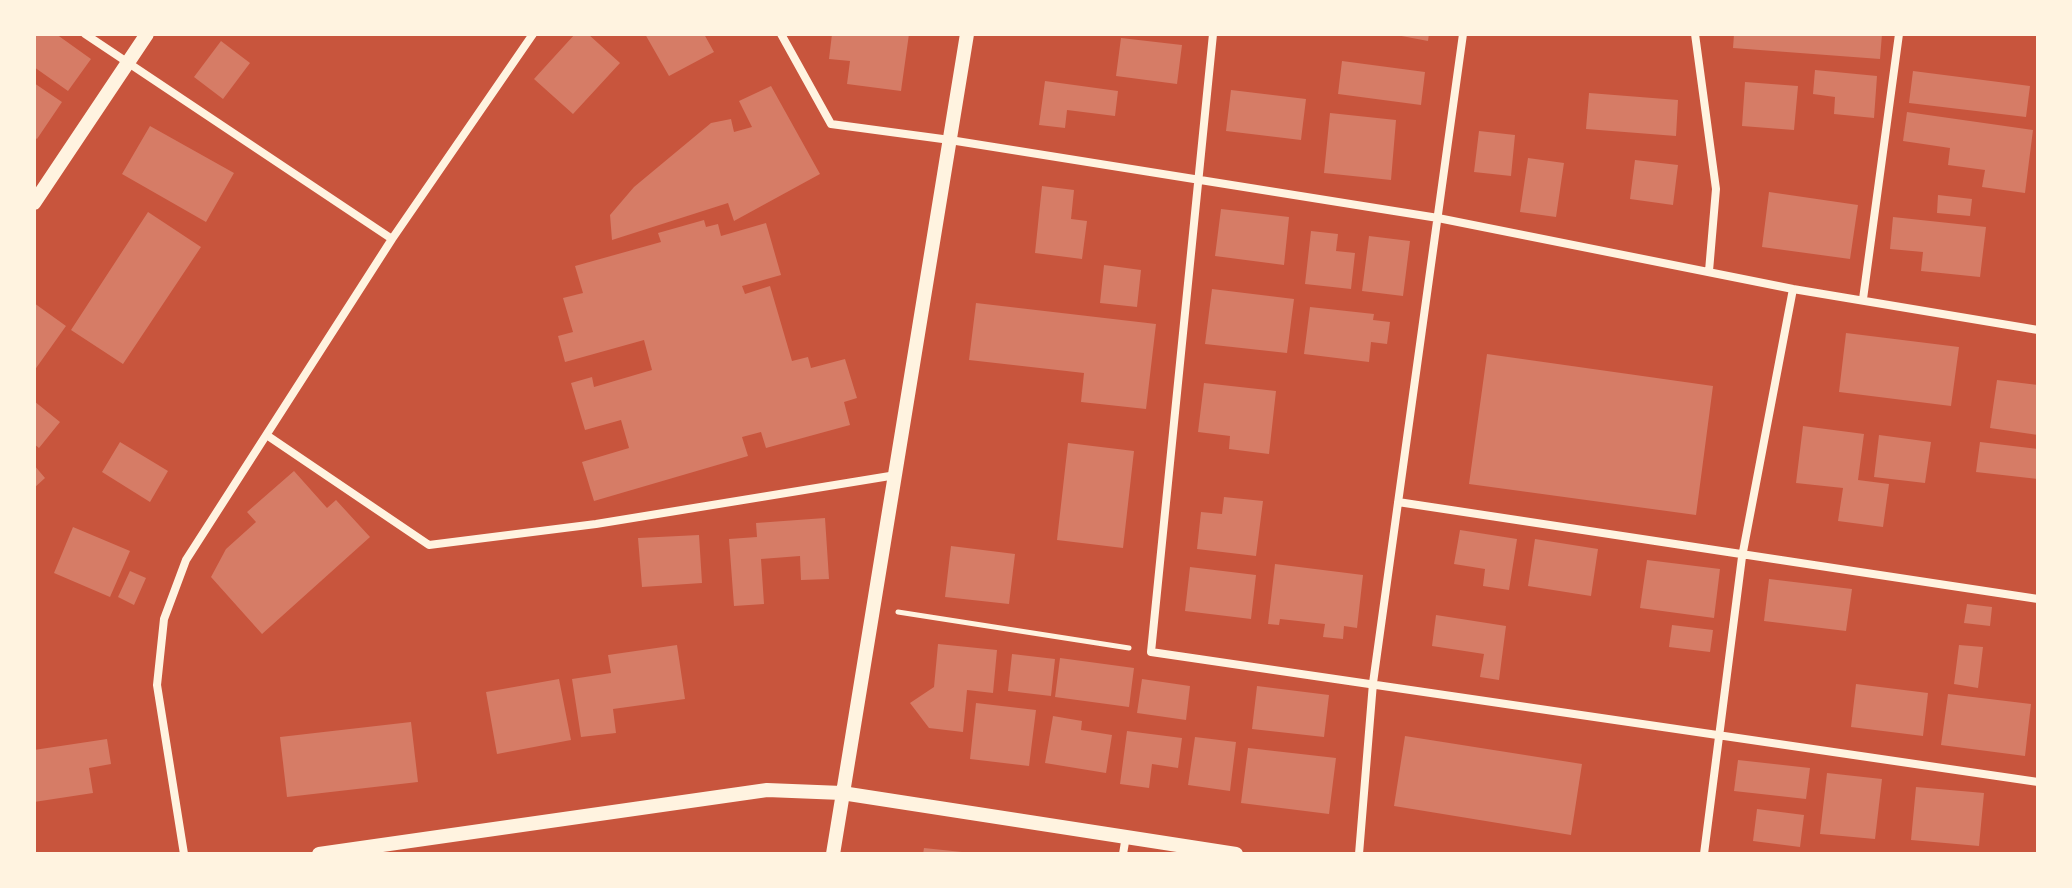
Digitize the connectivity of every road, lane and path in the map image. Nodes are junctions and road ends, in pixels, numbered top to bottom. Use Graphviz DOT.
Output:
graph roads {
  1 [pos="85,34"];
  2 [pos="147,34"];
  3 [pos="533,34"];
  4 [pos="781,34"];
  5 [pos="967,34"];
  6 [pos="1213,34"];
  7 [pos="1463,34"];
  8 [pos="1695,34"];
  9 [pos="1899,34"];
  10 [pos="127,64"];
  11 [pos="950,140"];
  12 [pos="1196,179"];
  13 [pos="34,203"];
  14 [pos="1438,218"];
  15 [pos="392,239"];
  16 [pos="1709,271"];
  17 [pos="1793,289"];
  18 [pos="1863,299"];
  19 [pos="2038,330"];
  20 [pos="268,436"];
  21 [pos="896,475"];
  22 [pos="1398,502"];
  23 [pos="1742,557"];
  24 [pos="2038,599"];
  25 [pos="873,608"];
  26 [pos="1151,652"];
  27 [pos="1373,683"];
  28 [pos="1722,734"];
  29 [pos="2038,782"];
  30 [pos="842,793"];
  31 [pos="1126,836"];
  32 [pos="184,854"];
  33 [pos="319,854"];
  34 [pos="833,854"];
  35 [pos="1123,854"];
  36 [pos="1236,854"];
  37 [pos="1359,854"];
  38 [pos="1704,854"];
  1 -- 10 [label="street"];
  2 -- 10 [label="street"];
  3 -- 15 [label="street"];
  4 -- 11 [label="street"];
  5 -- 11 [label="street"];
  6 -- 12 [label="street"];
  7 -- 14 [label="street"];
  8 -- 16 [label="street"];
  9 -- 18 [label="street"];
  10 -- 13 [label="street"];
  10 -- 15 [label="street"];
  11 -- 12 [label="street"];
  11 -- 21 [label="street"];
  12 -- 14 [label="street"];
  12 -- 26 [label="street"];
  14 -- 16 [label="street"];
  14 -- 22 [label="street"];
  15 -- 20 [label="street"];
  16 -- 17 [label="street"];
  17 -- 18 [label="street"];
  17 -- 23 [label="street"];
  18 -- 19 [label="street"];
  20 -- 21 [label="street"];
  20 -- 32 [label="street"];
  21 -- 25 [label="street"];
  22 -- 23 [label="street"];
  22 -- 27 [label="street"];
  23 -- 24 [label="street"];
  23 -- 28 [label="street"];
  25 -- 26 [label="path"];
  25 -- 30 [label="street"];
  26 -- 27 [label="street"];
  27 -- 28 [label="street"];
  27 -- 37 [label="street"];
  28 -- 29 [label="street"];
  28 -- 38 [label="street"];
  30 -- 31 [label="street"];
  30 -- 33 [label="street"];
  30 -- 34 [label="street"];
  31 -- 35 [label="street"];
  31 -- 36 [label="street"];
}
